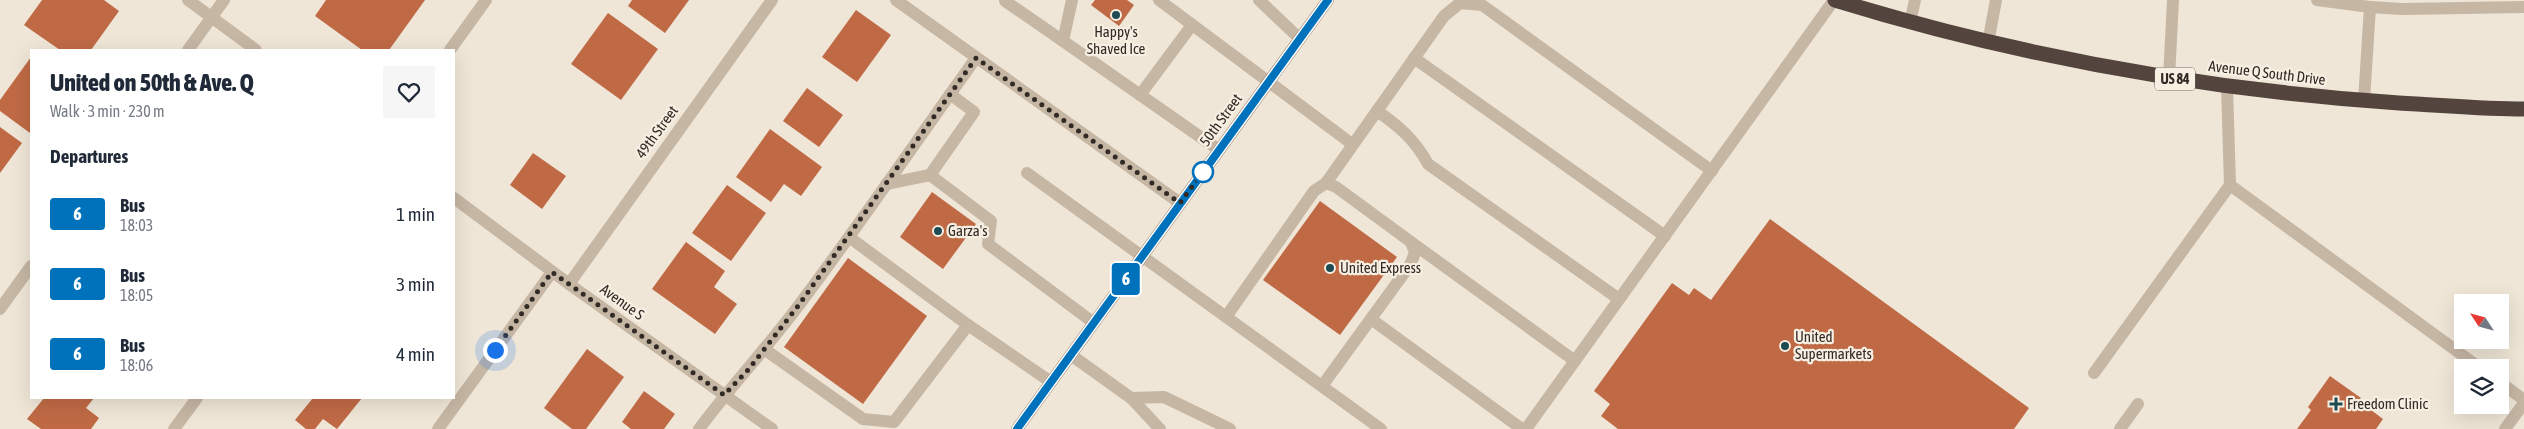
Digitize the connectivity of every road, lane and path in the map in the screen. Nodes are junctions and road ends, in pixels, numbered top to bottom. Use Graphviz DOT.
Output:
graph roads {
  1 [pos="188,0"];
  2 [pos="224,0"];
  3 [pos="486,0"];
  4 [pos="772,0"];
  5 [pos="896,0"];
  6 [pos="1072,0"];
  7 [pos="1159,0"];
  8 [pos="1259,0"];
  9 [pos="1328,0"];
  10 [pos="1834,0"];
  11 [pos="1915,0"];
  12 [pos="1996,0"];
  13 [pos="2173,0"];
  14 [pos="2318,0"];
  15 [pos="1005,1"];
  16 [pos="2372,3"];
  17 [pos="2524,7"];
  18 [pos="212,17"];
  19 [pos="1910,23"];
  20 [pos="1192,25"];
  21 [pos="1300,39"];
  22 [pos="1062,41"];
  23 [pos="1988,42"];
  24 [pos="189,49"];
  25 [pos="255,49"];
  26 [pos="451,49"];
  27 [pos="976,58"];
  28 [pos="1414,58"];
  29 [pos="2170,78"];
  30 [pos="1269,81"];
  31 [pos="2227,86"];
  32 [pos="950,94"];
  33 [pos="1140,95"];
  34 [pos="2364,100"];
  35 [pos="2524,109"];
  36 [pos="1377,111"];
  37 [pos="1352,144"];
  38 [pos="1219,150"];
  39 [pos="1712,171"];
  40 [pos="1027,173"];
  41 [pos="930,175"];
  42 [pos="1326,183"];
  43 [pos="886,184"];
  44 [pos="2230,185"];
  45 [pos="455,199"];
  46 [pos="1180,203"];
  47 [pos="849,236"];
  48 [pos="1665,236"];
  49 [pos="1410,242"];
  50 [pos="1142,256"];
  51 [pos="30,267"];
  52 [pos="552,272"];
  53 [pos="569,284"];
  54 [pos="1619,299"];
  55 [pos="0,309"];
  56 [pos="1226,317"];
  57 [pos="1371,319"];
  58 [pos="1094,323"];
  59 [pos="968,325"];
  60 [pos="764,349"];
  61 [pos="1071,355"];
  62 [pos="2468,359"];
  63 [pos="1575,361"];
  64 [pos="2094,373"];
  65 [pos="1051,382"];
  66 [pos="1322,386"];
  67 [pos="2509,389"];
  68 [pos="724,395"];
  69 [pos="1131,398"];
  70 [pos="196,399"];
  71 [pos="2524,401"];
  72 [pos="2138,404"];
  73 [pos="899,426"];
  74 [pos="764,427"];
  75 [pos="174,429"];
  76 [pos="438,429"];
  77 [pos="699,429"];
  78 [pos="1017,429"];
  79 [pos="1160,429"];
  80 [pos="1230,429"];
  81 [pos="1381,429"];
  82 [pos="1522,429"];
  83 [pos="1526,429"];
  84 [pos="2120,429"];
  85 [pos="2505,429"];
  1 -- 18 [label="street"];
  2 -- 18 [label="street"];
  3 -- 26 [label="street"];
  4 -- 53 [label="street, 49th Street"];
  5 -- 27 [label="street"];
  6 -- 22 [label="street"];
  7 -- 20 [label="street"];
  8 -- 21 [label="street"];
  9 -- 21 [label="main road, 50th Street"];
  10 -- 19 [label="highway, Avenue Q South Drive / US 84"];
  10 -- 39 [label="street"];
  11 -- 19 [label="street"];
  12 -- 23 [label="street"];
  13 -- 29 [label="street"];
  14 -- 16 [label="street"];
  15 -- 22 [label="street"];
  16 -- 17 [label="street"];
  16 -- 34 [label="street"];
  18 -- 24 [label="street"];
  18 -- 25 [label="street"];
  19 -- 23 [label="highway, Avenue Q South Drive / US 84"];
  20 -- 30 [label="street"];
  20 -- 33 [label="street"];
  21 -- 30 [label="main road, 50th Street"];
  22 -- 33 [label="street"];
  23 -- 29 [label="highway, Avenue Q South Drive / US 84"];
  27 -- 32 [label="street"];
  27 -- 46 [label="street"];
  28 -- 36 [label="street"];
  28 -- 39 [label="street"];
  28 -- 48 [label="street"];
  29 -- 31 [label="highway, Avenue Q South Drive / US 84"];
  30 -- 37 [label="street"];
  30 -- 38 [label="main road, 50th Street"];
  31 -- 34 [label="highway, Avenue Q South Drive / US 84"];
  31 -- 44 [label="street"];
  32 -- 41 [label="street"];
  32 -- 43 [label="street"];
  33 -- 38 [label="street"];
  34 -- 35 [label="highway, Avenue Q South Drive / US 84"];
  36 -- 37 [label="street"];
  36 -- 54 [label="street"];
  37 -- 42 [label="street"];
  38 -- 46 [label="main road, 50th Street"];
  39 -- 48 [label="street"];
  40 -- 50 [label="street"];
  41 -- 43 [label="street"];
  41 -- 58 [label="street"];
  42 -- 49 [label="street"];
  42 -- 56 [label="street"];
  43 -- 47 [label="street"];
  44 -- 62 [label="street"];
  44 -- 64 [label="street"];
  45 -- 52 [label="street, Avenue S"];
  46 -- 50 [label="main road, 50th Street"];
  47 -- 59 [label="street"];
  47 -- 60 [label="street"];
  48 -- 54 [label="street"];
  49 -- 57 [label="street"];
  49 -- 63 [label="street"];
  50 -- 56 [label="street"];
  50 -- 58 [label="main road, 50th Street"];
  51 -- 55 [label="street"];
  52 -- 53 [label="street, Avenue S"];
  52 -- 76 [label="street"];
  53 -- 68 [label="street, Avenue S"];
  54 -- 63 [label="street"];
  56 -- 66 [label="street"];
  57 -- 66 [label="street"];
  57 -- 82 [label="street"];
  58 -- 61 [label="main road, 50th Street"];
  59 -- 65 [label="street"];
  59 -- 73 [label="street"];
  60 -- 68 [label="street"];
  60 -- 73 [label="street"];
  61 -- 65 [label="main road, 50th Street"];
  61 -- 69 [label="street"];
  63 -- 83 [label="street"];
  65 -- 78 [label="main road, 50th Street"];
  66 -- 81 [label="street"];
  67 -- 71 [label="street"];
  68 -- 74 [label="street, Avenue S"];
  68 -- 77 [label="street"];
  69 -- 79 [label="street"];
  69 -- 80 [label="street"];
  70 -- 75 [label="street"];
  71 -- 85 [label="street"];
  72 -- 84 [label="street"];
}
